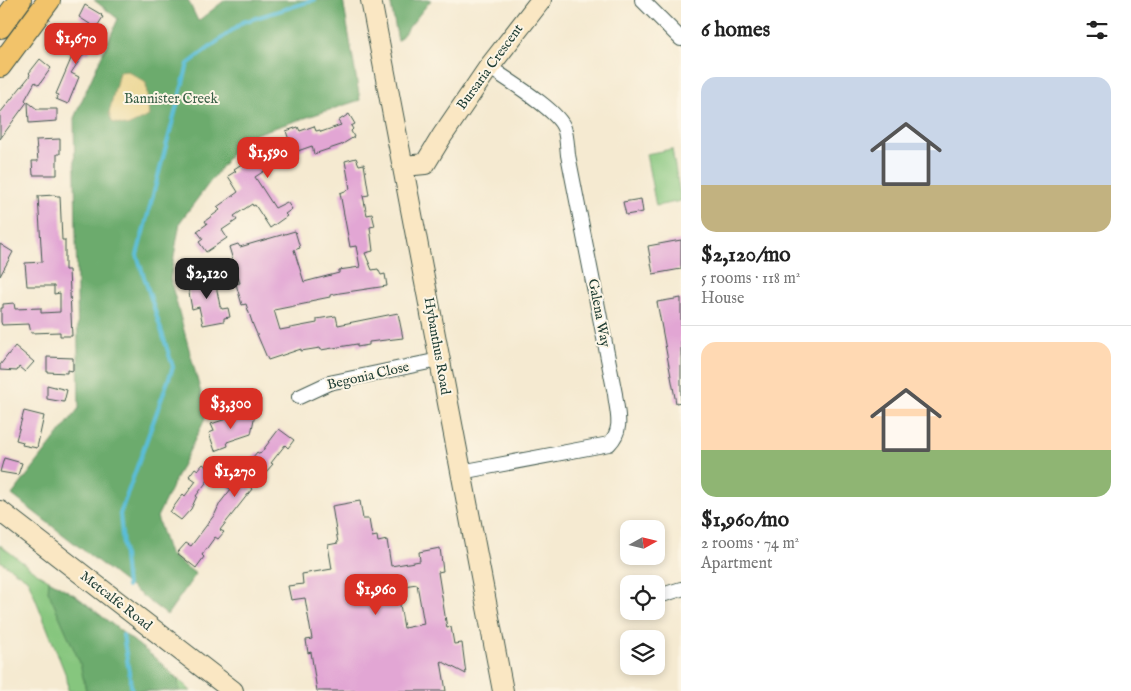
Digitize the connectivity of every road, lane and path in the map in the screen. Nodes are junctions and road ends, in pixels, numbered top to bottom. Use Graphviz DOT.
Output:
graph roads {
  1 [pos="20,0"];
  2 [pos="49,0"];
  3 [pos="371,0"];
  4 [pos="540,0"];
  5 [pos="642,0"];
  6 [pos="0,27"];
  7 [pos="681,39"];
  8 [pos="0,66"];
  9 [pos="489,67"];
  10 [pos="402,158"];
  11 [pos="439,360"];
  12 [pos="299,397"];
  13 [pos="461,472"];
  14 [pos="0,511"];
  15 [pos="0,528"];
  16 [pos="681,589"];
  17 [pos="665,594"];
  18 [pos="212,691"];
  19 [pos="233,691"];
  20 [pos="503,691"];
  1 -- 6 [label="main road"];
  2 -- 8 [label="main road"];
  3 -- 10 [label="street, Hybanthus Road"];
  4 -- 9 [label="street, Bursaria Crescent"];
  5 -- 7 [label="street"];
  9 -- 10 [label="street, Bursaria Crescent"];
  9 -- 13 [label="street, Galena Way"];
  10 -- 11 [label="street, Hybanthus Road"];
  11 -- 12 [label="street, Begonia Close"];
  11 -- 13 [label="street, Hybanthus Road"];
  13 -- 20 [label="street, Hybanthus Road"];
  14 -- 19 [label="street, Metcalfe Road"];
  15 -- 18 [label="street, Metcalfe Road"];
  16 -- 17 [label="street"];
}
